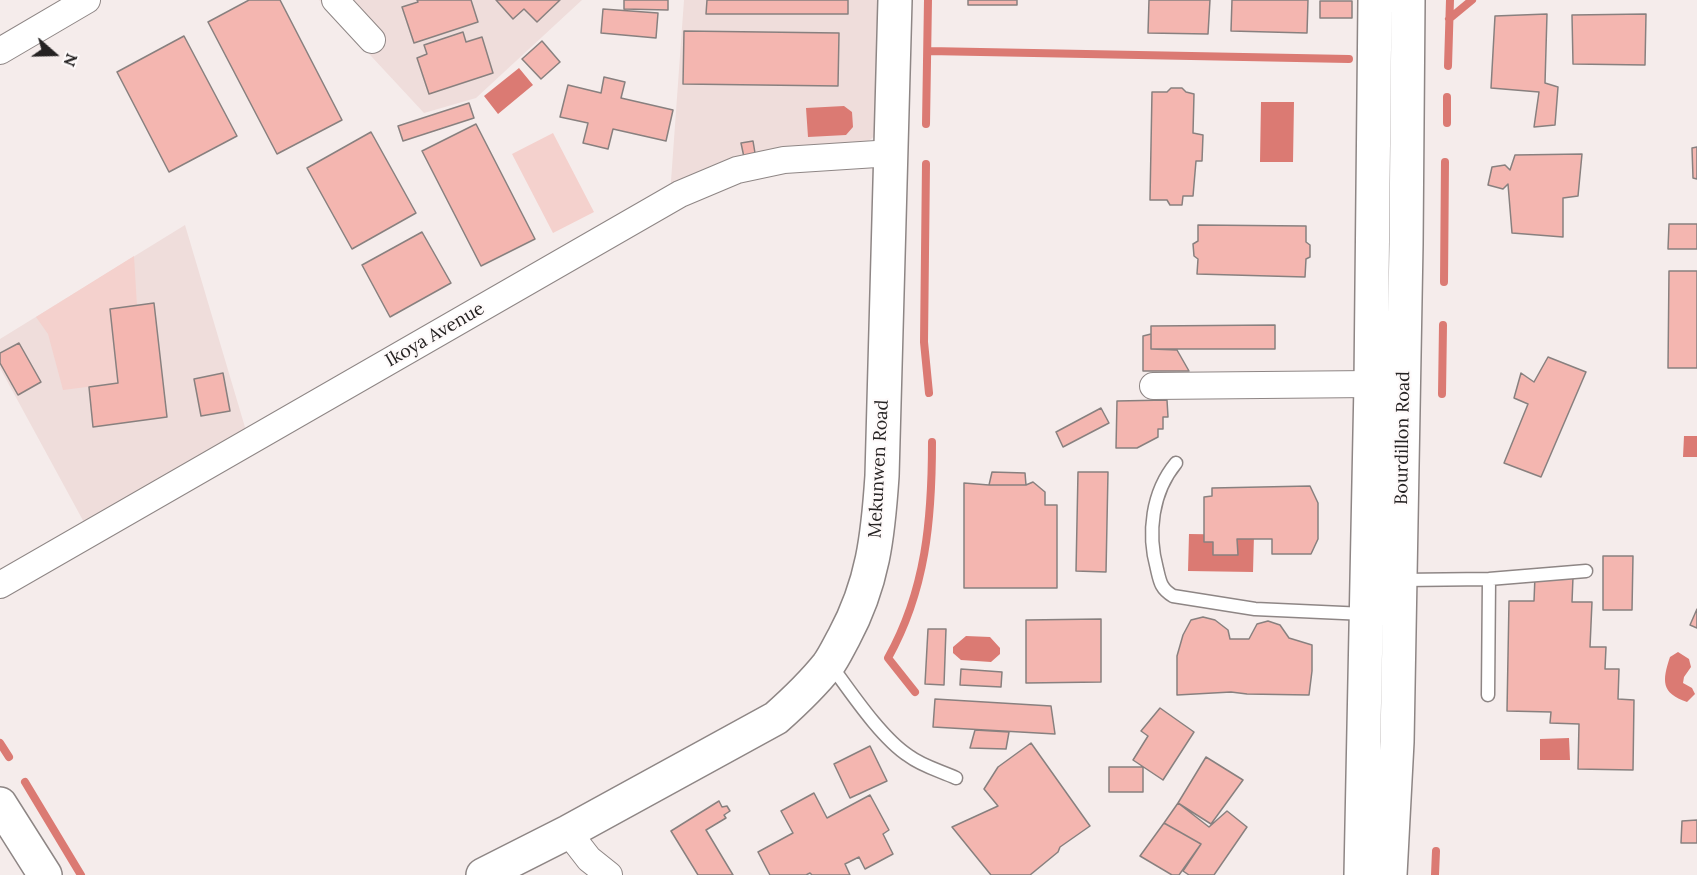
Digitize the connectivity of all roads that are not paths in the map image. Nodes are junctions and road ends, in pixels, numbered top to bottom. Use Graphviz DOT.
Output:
graph roads {
  1 [pos="87,0"];
  2 [pos="335,0"];
  3 [pos="895,0"];
  4 [pos="1376,0"];
  5 [pos="1408,0"];
  6 [pos="372,40"];
  7 [pos="0,51"];
  8 [pos="892,153"];
  9 [pos="1371,384"];
  10 [pos="1153,386"];
  11 [pos="1176,463"];
  12 [pos="1367,566"];
  13 [pos="1586,571"];
  14 [pos="1400,572"];
  15 [pos="1489,579"];
  16 [pos="0,585"];
  17 [pos="1366,614"];
  18 [pos="829,663"];
  19 [pos="1488,695"];
  20 [pos="956,778"];
  21 [pos="0,804"];
  22 [pos="568,832"];
  23 [pos="45,875"];
  24 [pos="483,875"];
  25 [pos="609,875"];
  26 [pos="1361,875"];
  27 [pos="1390,875"];
  1 -- 7 [label="street"];
  2 -- 6 [label="street"];
  3 -- 8 [label="main road, Mekunwen Road"];
  4 -- 9 [label="main road, Bourdillon Road"];
  5 -- 14 [label="main road, Bourdillon Road"];
  8 -- 16 [label="street, Ikoya Avenue"];
  8 -- 18 [label="main road, Mekunwen Road"];
  9 -- 10 [label="street"];
  9 -- 12 [label="main road, Bourdillon Road"];
  11 -- 17 [label="lane"];
  12 -- 14 [label="main road"];
  12 -- 17 [label="main road, Bourdillon Road"];
  13 -- 15 [label="lane"];
  14 -- 15 [label="lane"];
  14 -- 27 [label="main road, Bourdillon Road"];
  15 -- 19 [label="lane"];
  17 -- 26 [label="main road, Bourdillon Road"];
  18 -- 20 [label="lane"];
  18 -- 22 [label="main road, Mekunwen Road"];
  21 -- 23 [label="main road"];
  22 -- 24 [label="main road, Mekunwen Road"];
  22 -- 25 [label="street"];
}
